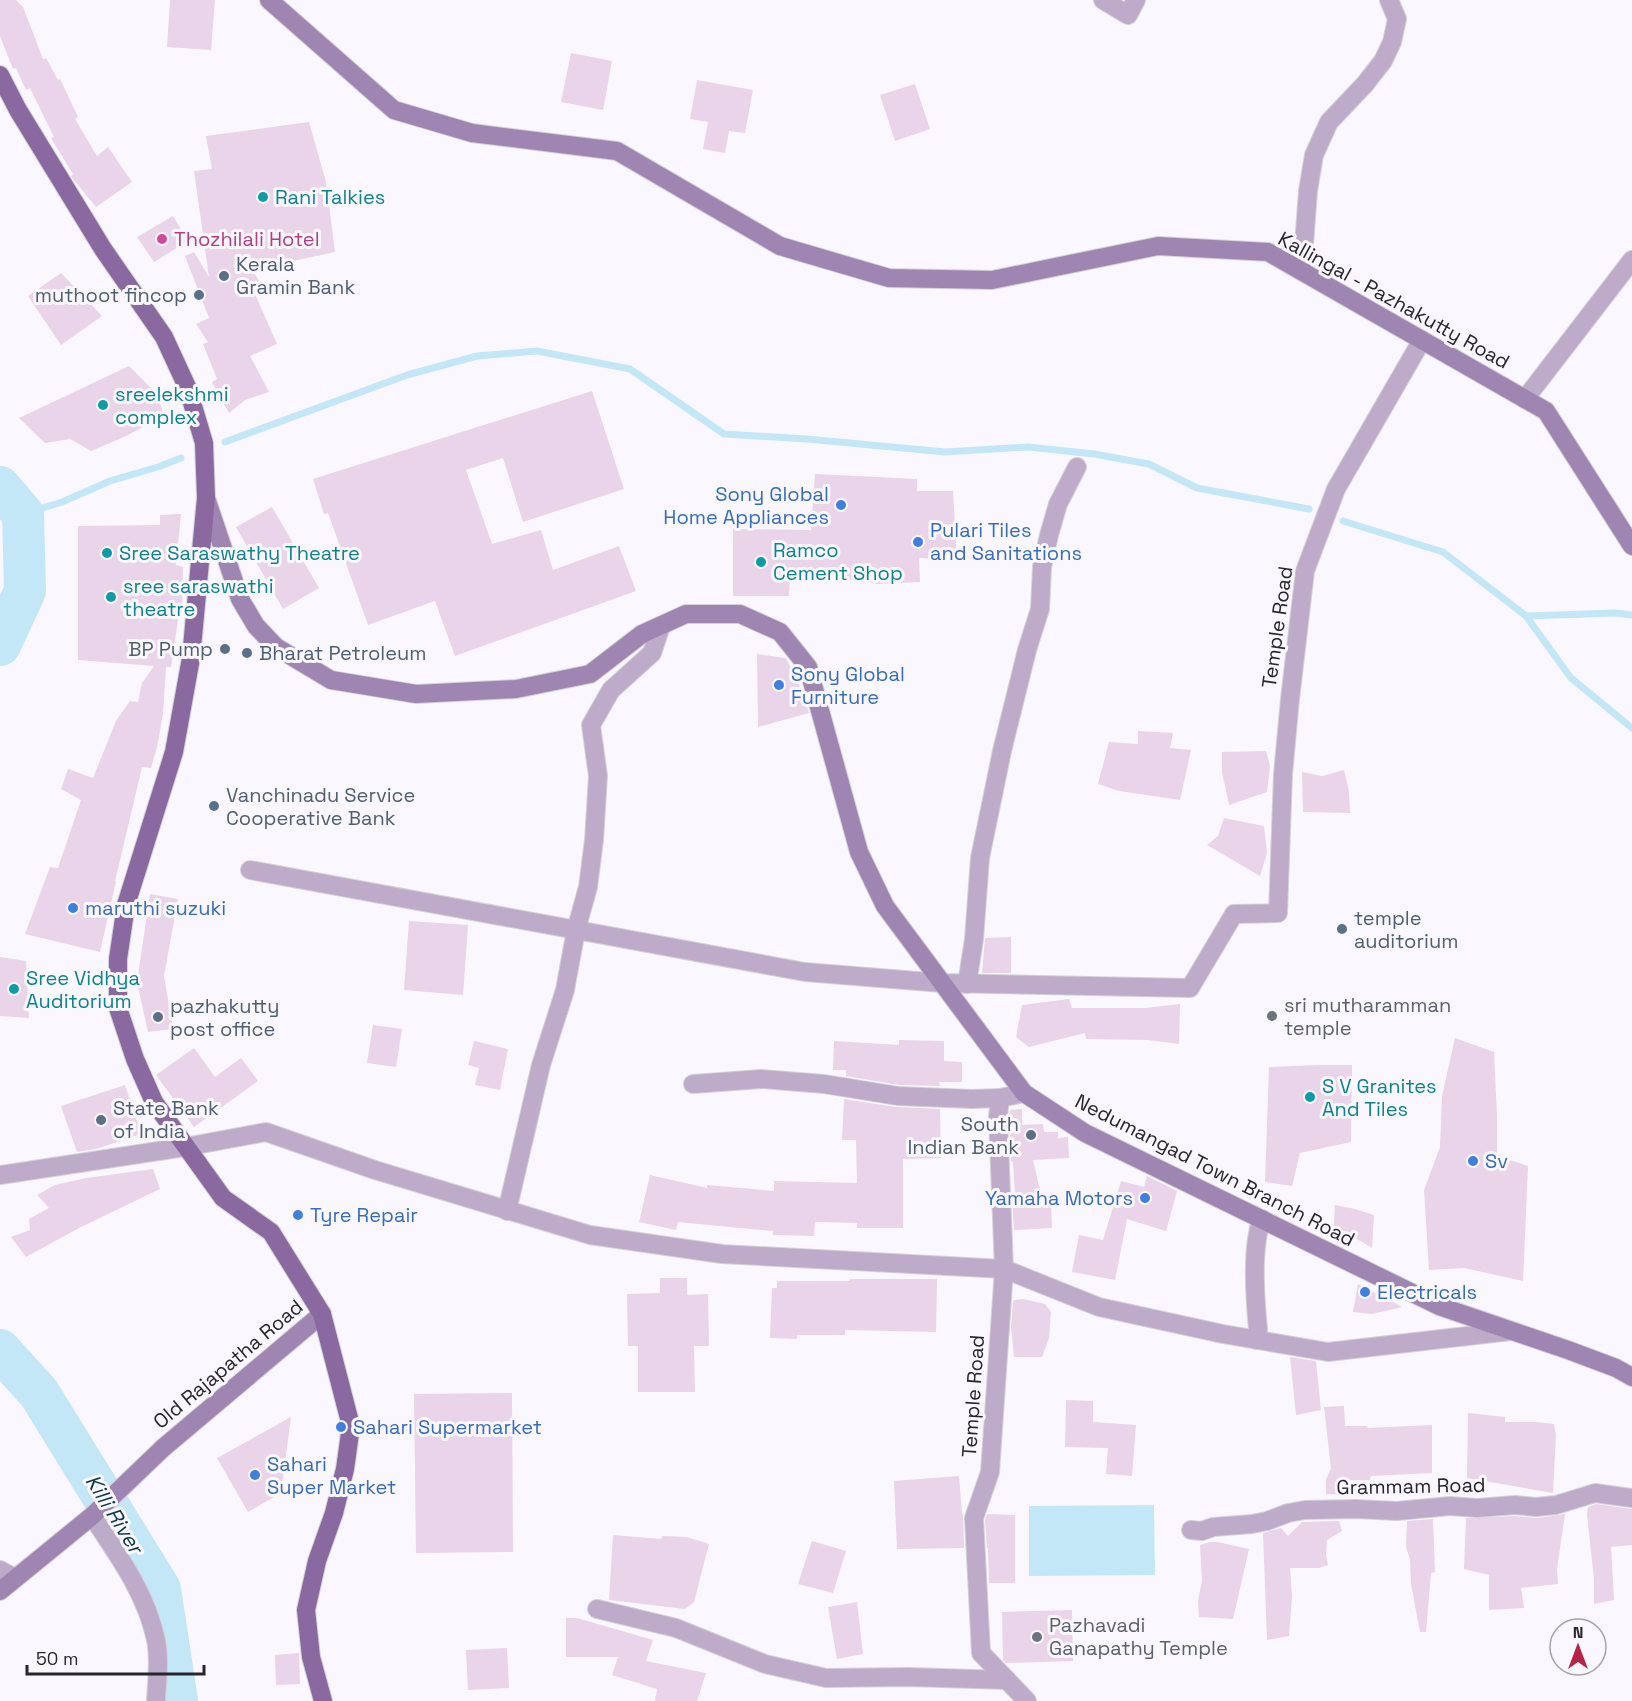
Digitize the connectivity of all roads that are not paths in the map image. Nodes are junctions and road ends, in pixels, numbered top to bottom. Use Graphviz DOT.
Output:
graph roads {
  1 [pos="269,0"];
  2 [pos="1103,0"];
  3 [pos="1136,0"];
  4 [pos="1389,0"];
  5 [pos="0,75"];
  6 [pos="1632,260"];
  7 [pos="1302,271"];
  8 [pos="1422,340"];
  9 [pos="1525,399"];
  10 [pos="1077,467"];
  11 [pos="206,498"];
  12 [pos="1632,546"];
  13 [pos="662,626"];
  14 [pos="250,870"];
  15 [pos="576,930"];
  16 [pos="942,983"];
  17 [pos="967,984"];
  18 [pos="693,1084"];
  19 [pos="1024,1093"];
  20 [pos="1000,1098"];
  21 [pos="185,1147"];
  22 [pos="0,1175"];
  23 [pos="507,1211"];
  24 [pos="1262,1219"];
  25 [pos="1004,1269"];
  26 [pos="322,1314"];
  27 [pos="1511,1331"];
  28 [pos="1256,1340"];
  29 [pos="1632,1377"];
  30 [pos="1632,1498"];
  31 [pos="92,1516"];
  32 [pos="1191,1530"];
  33 [pos="8,1574"];
  34 [pos="0,1591"];
  35 [pos="597,1609"];
  36 [pos="1007,1680"];
  37 [pos="156,1701"];
  38 [pos="323,1701"];
  39 [pos="1027,1701"];
  1 -- 7 [label="main road, Kallingal - Pazhakutty Road"];
  2 -- 3 [label="street"];
  4 -- 7 [label="street"];
  5 -- 11 [label="main road"];
  6 -- 9 [label="street"];
  7 -- 8 [label="main road, Kallingal - Pazhakutty Road"];
  8 -- 9 [label="main road, Kallingal - Pazhakutty Road"];
  8 -- 17 [label="street, Temple Road"];
  9 -- 12 [label="main road, Kallingal - Pazhakutty Road"];
  10 -- 17 [label="street"];
  11 -- 13 [label="main road, Nedumangad Town Branch Road"];
  11 -- 21 [label="main road"];
  13 -- 15 [label="street"];
  13 -- 16 [label="main road, Nedumangad Town Branch Road"];
  14 -- 15 [label="street"];
  15 -- 16 [label="street"];
  15 -- 23 [label="street"];
  16 -- 17 [label="street"];
  16 -- 19 [label="main road, Nedumangad Town Branch Road"];
  18 -- 20 [label="street"];
  19 -- 20 [label="street"];
  19 -- 24 [label="main road, Nedumangad Town Branch Road"];
  20 -- 25 [label="street, Temple Road"];
  21 -- 22 [label="street"];
  21 -- 23 [label="street"];
  21 -- 26 [label="main road"];
  23 -- 25 [label="street"];
  24 -- 27 [label="main road, Nedumangad Town Branch Road"];
  24 -- 28 [label="street"];
  25 -- 28 [label="street"];
  25 -- 36 [label="street, Temple Road"];
  26 -- 31 [label="main road, Old Rajapatha Road"];
  26 -- 38 [label="main road"];
  27 -- 28 [label="street"];
  27 -- 29 [label="main road, Nedumangad Town Branch Road"];
  30 -- 32 [label="street, Grammam Road"];
  31 -- 33 [label="main road"];
  31 -- 37 [label="street"];
  33 -- 34 [label="main road"];
  35 -- 36 [label="street"];
  36 -- 39 [label="street, Temple Road"];
}
